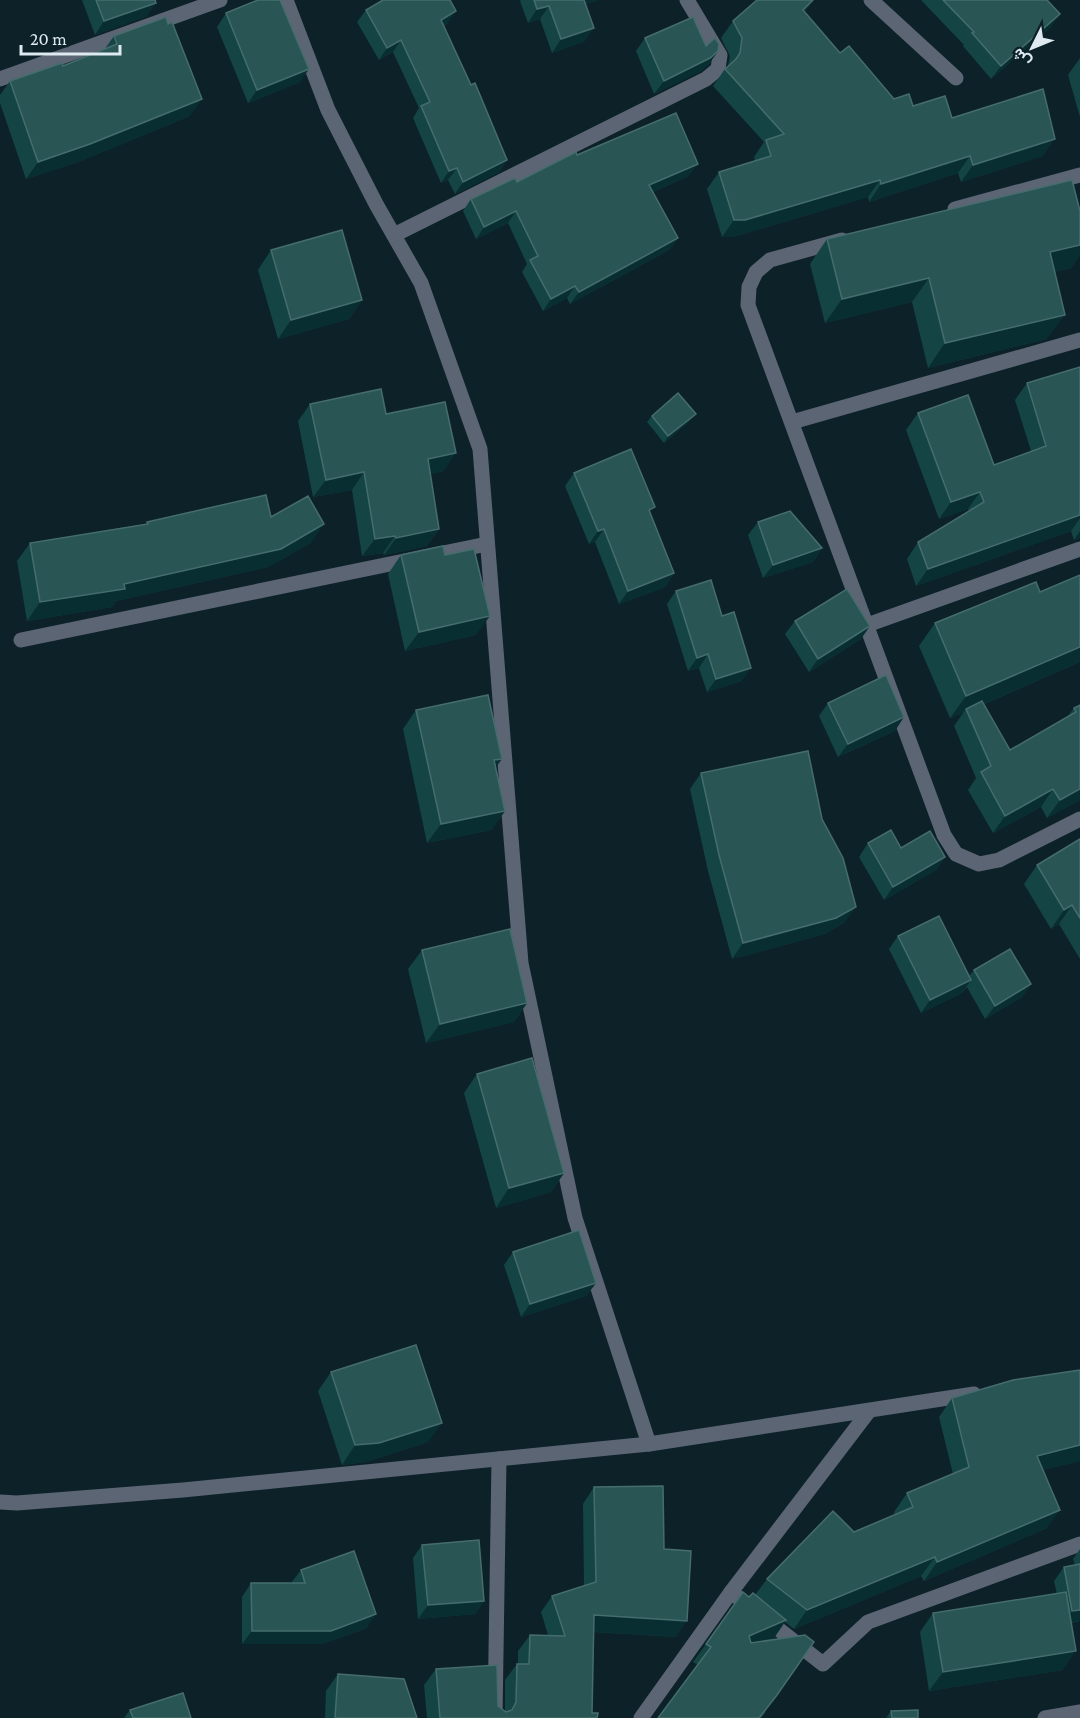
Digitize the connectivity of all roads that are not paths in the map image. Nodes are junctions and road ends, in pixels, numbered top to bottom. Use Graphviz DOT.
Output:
graph roads {
  1 [pos="220,0"];
  2 [pos="286,0"];
  3 [pos="687,0"];
  4 [pos="871,0"];
  5 [pos="956,78"];
  6 [pos="0,80"];
  7 [pos="1080,175"];
  8 [pos="942,212"];
  9 [pos="862,234"];
  10 [pos="394,235"];
  11 [pos="1080,340"];
  12 [pos="792,422"];
  13 [pos="488,544"];
  14 [pos="1080,549"];
  15 [pos="867,625"];
  16 [pos="21,640"];
  17 [pos="1080,819"];
  18 [pos="986,1392"];
  19 [pos="869,1411"];
  20 [pos="649,1444"];
  21 [pos="499,1459"];
  22 [pos="0,1502"];
  23 [pos="1080,1544"];
  24 [pos="731,1592"];
  25 [pos="1080,1712"];
  26 [pos="495,1718"];
  27 [pos="642,1718"];
  28 [pos="1045,1718"];
  1 -- 6 [label="street"];
  2 -- 10 [label="street"];
  3 -- 10 [label="street"];
  4 -- 5 [label="street"];
  7 -- 8 [label="street"];
  9 -- 12 [label="street"];
  10 -- 13 [label="street"];
  11 -- 12 [label="street"];
  12 -- 15 [label="street"];
  13 -- 16 [label="street"];
  13 -- 20 [label="street"];
  14 -- 15 [label="street"];
  15 -- 17 [label="street"];
  18 -- 19 [label="street"];
  19 -- 20 [label="street"];
  19 -- 24 [label="street"];
  20 -- 21 [label="street"];
  21 -- 22 [label="street"];
  21 -- 26 [label="street"];
  23 -- 24 [label="street"];
  24 -- 27 [label="street"];
  25 -- 28 [label="street"];
}
